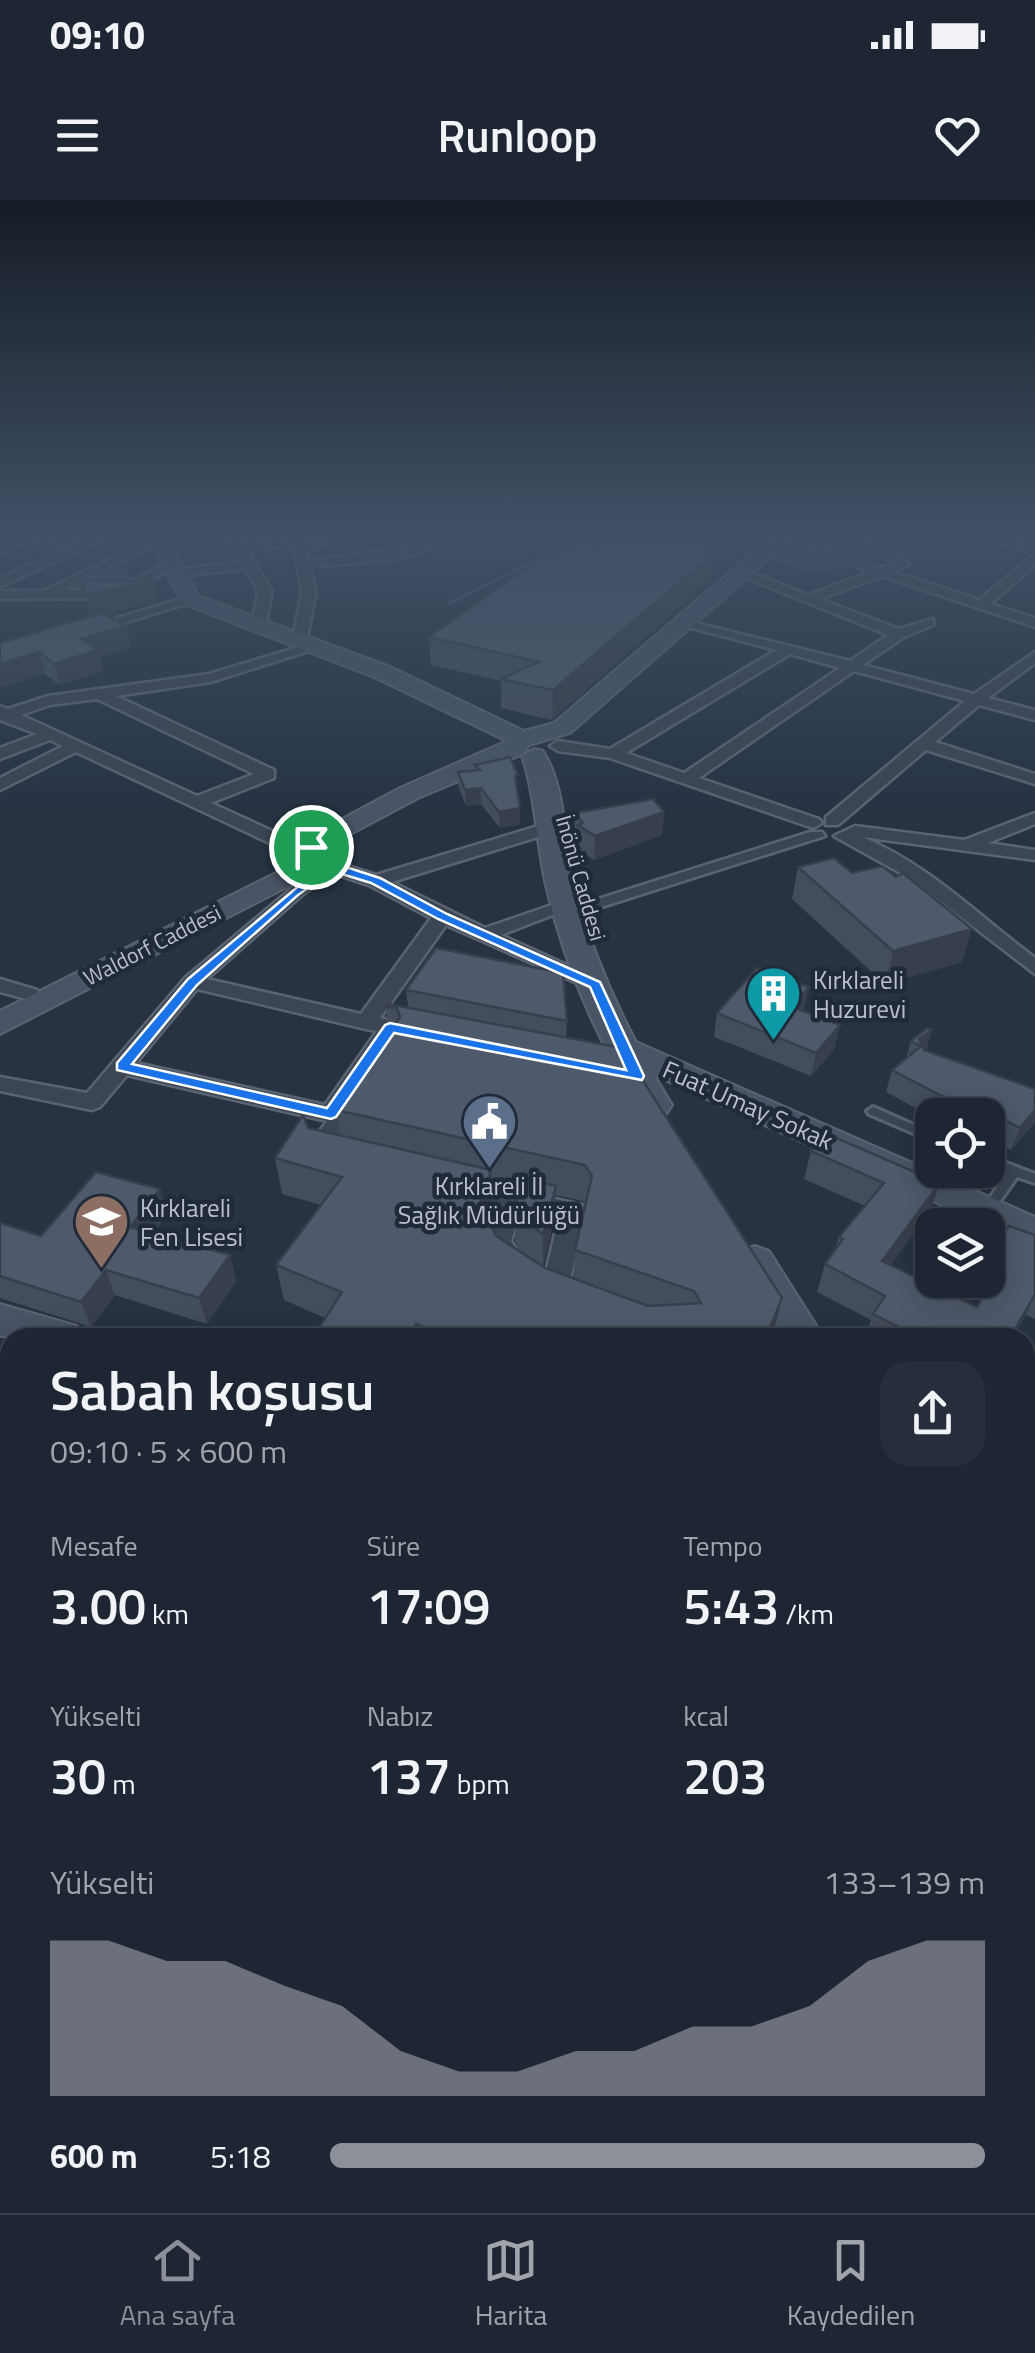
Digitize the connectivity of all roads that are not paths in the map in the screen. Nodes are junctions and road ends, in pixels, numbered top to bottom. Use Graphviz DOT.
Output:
graph roads {
  1 [pos="111,622"];
  2 [pos="256,622"];
  3 [pos="308,622"];
  4 [pos="681,622"];
  5 [pos="696,622"];
  6 [pos="869,622"];
  7 [pos="928,622"];
  8 [pos="259,623"];
  9 [pos="694,624"];
  10 [pos="74,634"];
  11 [pos="900,634"];
  12 [pos="308,642"];
  13 [pos="788,650"];
  14 [pos="1035,658"];
  15 [pos="850,666"];
  16 [pos="100,694"];
  17 [pos="978,698"];
  18 [pos="2,714"];
  19 [pos="1035,715"];
  20 [pos="51,734"];
  21 [pos="924,744"];
  22 [pos="76,746"];
  23 [pos="533,747"];
  24 [pos="0,754"];
  25 [pos="613,754"];
  26 [pos="688,778"];
  27 [pos="1035,780"];
  28 [pos="0,785"];
  29 [pos="196,803"];
  30 [pos="1035,818"];
  31 [pos="548,828"];
  32 [pos="830,829"];
  33 [pos="966,846"];
  34 [pos="1035,855"];
  35 [pos="312,858"];
  36 [pos="376,881"];
  37 [pos="576,906"];
  38 [pos="442,916"];
  39 [pos="484,935"];
  40 [pos="1035,968"];
  41 [pos="192,982"];
  42 [pos="0,985"];
  43 [pos="595,985"];
  44 [pos="30,994"];
  45 [pos="0,1010"];
  46 [pos="366,1022"];
  47 [pos="0,1024"];
  48 [pos="447,1039"];
  49 [pos="390,1040"];
  50 [pos="122,1066"];
  51 [pos="627,1067"];
  52 [pos="0,1084"];
  53 [pos="873,1112"];
  54 [pos="915,1129"];
  55 [pos="678,1142"];
  56 [pos="361,1164"];
  57 [pos="1005,1167"];
  58 [pos="1015,1171"];
  59 [pos="1035,1178"];
  60 [pos="436,1181"];
  61 [pos="512,1199"];
  62 [pos="977,1208"];
  63 [pos="990,1208"];
  64 [pos="1005,1220"];
  65 [pos="1035,1233"];
  66 [pos="741,1239"];
  67 [pos="554,1293"];
  68 [pos="589,1306"];
  69 [pos="0,1320"];
  70 [pos="28,1328"];
  71 [pos="798,1328"];
  1 -- 10 [label="street"];
  2 -- 8 [label="main road"];
  3 -- 12 [label="street"];
  4 -- 23 [label="main road"];
  5 -- 9 [label="main road"];
  6 -- 11 [label="street"];
  7 -- 11 [label="street"];
  8 -- 12 [label="main road"];
  9 -- 13 [label="street"];
  9 -- 23 [label="main road"];
  11 -- 15 [label="street"];
  12 -- 16 [label="street"];
  12 -- 23 [label="main road"];
  13 -- 15 [label="street"];
  13 -- 25 [label="street"];
  14 -- 17 [label="street"];
  15 -- 17 [label="street"];
  15 -- 26 [label="street"];
  16 -- 18 [label="street"];
  16 -- 29 [label="street"];
  17 -- 19 [label="street"];
  17 -- 21 [label="street"];
  18 -- 20 [label="street"];
  20 -- 22 [label="street"];
  20 -- 24 [label="street"];
  21 -- 27 [label="street"];
  21 -- 32 [label="street"];
  22 -- 28 [label="street"];
  22 -- 29 [label="street"];
  23 -- 25 [label="street"];
  23 -- 31 [label="main road, İnönü Caddesi"];
  23 -- 35 [label="main road, Waldorf Caddesi"];
  23 -- 37 [label="main road, İnönü Caddesi"];
  25 -- 26 [label="street"];
  26 -- 32 [label="street"];
  29 -- 35 [label="street"];
  30 -- 33 [label="street"];
  31 -- 36 [label="street"];
  31 -- 37 [label="main road, İnönü Caddesi"];
  32 -- 33 [label="street"];
  32 -- 37 [label="street"];
  32 -- 40 [label="street"];
  33 -- 34 [label="street"];
  35 -- 36 [label="street"];
  35 -- 41 [label="street"];
  35 -- 44 [label="main road, Waldorf Caddesi"];
  35 -- 47 [label="main road, Waldorf Caddesi"];
  36 -- 38 [label="street"];
  37 -- 39 [label="street"];
  37 -- 43 [label="main road, İnönü Caddesi"];
  37 -- 51 [label="main road, İnönü Caddesi"];
  38 -- 39 [label="street"];
  38 -- 46 [label="street"];
  39 -- 43 [label="street"];
  41 -- 46 [label="street"];
  41 -- 50 [label="street"];
  42 -- 44 [label="street"];
  43 -- 51 [label="main road, İnönü Caddesi"];
  44 -- 45 [label="main road, Waldorf Caddesi"];
  46 -- 49 [label="street"];
  48 -- 49 [label="street"];
  49 -- 50 [label="street"];
  49 -- 56 [label="street"];
  50 -- 52 [label="street"];
  51 -- 55 [label="main road"];
  51 -- 62 [label="main road, Fuat Umay Sokak"];
  53 -- 54 [label="lane"];
  57 -- 58 [label="lane"];
  58 -- 59 [label="lane"];
  58 -- 63 [label="lane"];
  60 -- 61 [label="street"];
  61 -- 67 [label="street"];
  61 -- 67 [label="street"];
  64 -- 65 [label="main road, Fuat Umay Sokak"];
  66 -- 71 [label="main road"];
  67 -- 68 [label="street"];
  69 -- 70 [label="main road"];
}
